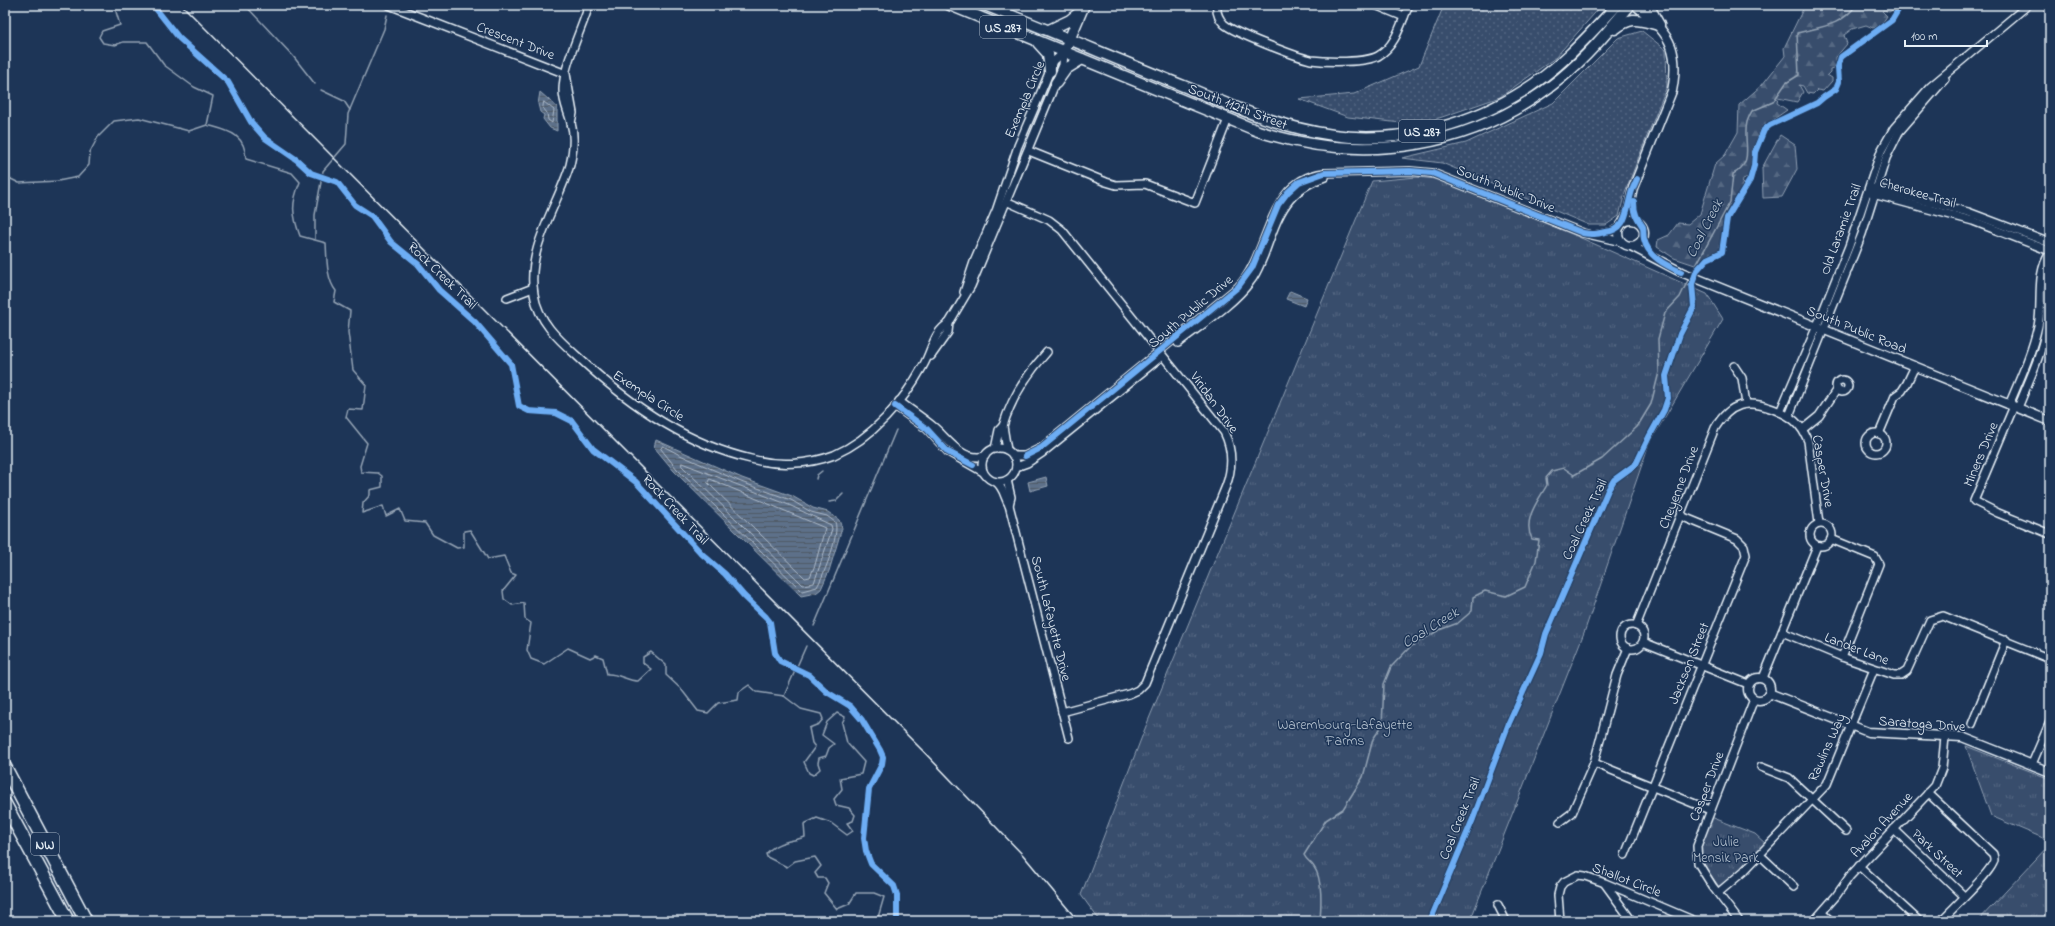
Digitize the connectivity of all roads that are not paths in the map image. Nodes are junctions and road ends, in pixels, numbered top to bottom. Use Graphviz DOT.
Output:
graph roads {
  1 [pos="389,5"];
  2 [pos="589,5"];
  3 [pos="950,5"];
  4 [pos="985,5"];
  5 [pos="1217,5"];
  6 [pos="1375,5"];
  7 [pos="1408,5"];
  8 [pos="1606,5"];
  9 [pos="1617,5"];
  10 [pos="1630,5"];
  11 [pos="1635,5"];
  12 [pos="1648,5"];
  13 [pos="2028,5"];
  14 [pos="1083,8"];
  15 [pos="1404,17"];
  16 [pos="1659,25"];
  17 [pos="1596,27"];
  18 [pos="1049,30"];
  19 [pos="1070,39"];
  20 [pos="1035,40"];
  21 [pos="1591,50"];
  22 [pos="1064,52"];
  23 [pos="1082,59"];
  24 [pos="1050,71"];
  25 [pos="566,74"];
  26 [pos="1056,83"];
  27 [pos="1228,119"];
  28 [pos="1029,151"];
  29 [pos="1637,179"];
  30 [pos="1872,191"];
  31 [pos="1008,202"];
  32 [pos="1638,221"];
  33 [pos="1621,224"];
  34 [pos="1596,235"];
  35 [pos="1643,238"];
  36 [pos="1622,242"];
  37 [pos="2050,243"];
  38 [pos="1631,246"];
  39 [pos="2050,252"];
  40 [pos="1655,258"];
  41 [pos="2050,266"];
  42 [pos="533,288"];
  43 [pos="507,298"];
  44 [pos="962,298"];
  45 [pos="1821,328"];
  46 [pos="1048,352"];
  47 [pos="1161,354"];
  48 [pos="1734,366"];
  49 [pos="1914,366"];
  50 [pos="1837,389"];
  51 [pos="897,404"];
  52 [pos="1746,404"];
  53 [pos="2014,406"];
  54 [pos="1780,412"];
  55 [pos="1789,416"];
  56 [pos="2050,421"];
  57 [pos="1003,426"];
  58 [pos="1803,429"];
  59 [pos="1879,434"];
  60 [pos="995,449"];
  61 [pos="1007,450"];
  62 [pos="985,456"];
  63 [pos="1013,456"];
  64 [pos="1016,466"];
  65 [pos="983,472"];
  66 [pos="1007,480"];
  67 [pos="996,482"];
  68 [pos="1009,505"];
  69 [pos="1681,516"];
  70 [pos="1819,523"];
  71 [pos="2050,534"];
  72 [pos="1832,539"];
  73 [pos="1817,546"];
  74 [pos="1636,626"];
  75 [pos="1782,632"];
  76 [pos="2006,640"];
  77 [pos="1643,642"];
  78 [pos="1628,648"];
  79 [pos="1842,657"];
  80 [pos="2050,659"];
  81 [pos="1701,666"];
  82 [pos="1874,669"];
  83 [pos="1763,678"];
  84 [pos="1748,684"];
  85 [pos="1769,693"];
  86 [pos="1754,699"];
  87 [pos="1062,712"];
  88 [pos="1972,724"];
  89 [pos="2050,724"];
  90 [pos="1851,726"];
  91 [pos="1945,737"];
  92 [pos="1069,738"];
  93 [pos="1594,763"];
  94 [pos="2032,764"];
  95 [pos="1761,767"];
  96 [pos="5,768"];
  97 [pos="2050,772"];
  98 [pos="1652,787"];
  99 [pos="1928,793"];
  100 [pos="1813,801"];
  101 [pos="5,804"];
  102 [pos="1710,810"];
  103 [pos="1560,822"];
  104 [pos="1894,829"];
  105 [pos="1846,831"];
  106 [pos="1625,855"];
  107 [pos="1760,855"];
  108 [pos="1859,866"];
  109 [pos="1605,883"];
  110 [pos="1794,887"];
  111 [pos="1718,893"];
  112 [pos="1964,896"];
  113 [pos="1498,905"];
  114 [pos="1822,913"];
  115 [pos="1561,919"];
  116 [pos="68,921"];
  117 [pos="86,921"];
  118 [pos="1506,921"];
  119 [pos="1632,921"];
  120 [pos="1695,921"];
  121 [pos="1739,921"];
  122 [pos="1814,921"];
  123 [pos="1831,921"];
  124 [pos="1919,921"];
  125 [pos="1941,921"];
  1 -- 25 [label="street, Crescent Drive"];
  2 -- 25 [label="street"];
  3 -- 20 [label="main road, South 112th Street / US 287"];
  4 -- 18 [label="main road, South 112th Street / US 287"];
  5 -- 15 [label="street"];
  6 -- 15 [label="street"];
  7 -- 15 [label="street"];
  8 -- 17 [label="main road"];
  9 -- 17 [label="main road, South 112th Street / US 287"];
  10 -- 21 [label="main road, South 112th Street / US 287"];
  11 -- 16 [label="street"];
  12 -- 16 [label="main road"];
  13 -- 30 [label="street, Old Laramie Trail"];
  14 -- 18 [label="main road"];
  14 -- 19 [label="main road"];
  16 -- 21 [label="main road"];
  16 -- 29 [label="street"];
  17 -- 19 [label="main road, South 112th Street / US 287"];
  18 -- 19 [label="main road, South 112th Street / US 287"];
  19 -- 22 [label="main road"];
  20 -- 22 [label="main road, South 112th Street / US 287"];
  20 -- 24 [label="main road"];
  21 -- 27 [label="main road, South 112th Street / US 287"];
  22 -- 23 [label="main road, South 112th Street / US 287"];
  22 -- 24 [label="street, Exempla Circle"];
  22 -- 26 [label="street, Exempla Circle"];
  23 -- 26 [label="main road"];
  23 -- 27 [label="main road, South 112th Street / US 287"];
  24 -- 44 [label="street, Exempla Circle"];
  25 -- 42 [label="street, Exempla Circle"];
  26 -- 28 [label="street, Exempla Circle"];
  27 -- 28 [label="street"];
  28 -- 31 [label="street, Exempla Circle"];
  29 -- 32 [label="street"];
  29 -- 33 [label="street"];
  30 -- 37 [label="street, Cherokee Trail"];
  30 -- 39 [label="street, Cherokee Trail"];
  30 -- 45 [label="street, Old Laramie Trail"];
  31 -- 44 [label="street, Exempla Circle"];
  31 -- 47 [label="street, Viridan Drive"];
  32 -- 33 [label="street"];
  32 -- 35 [label="street"];
  33 -- 34 [label="street"];
  33 -- 36 [label="street"];
  34 -- 36 [label="street"];
  34 -- 47 [label="street, South Public Drive"];
  35 -- 38 [label="street"];
  35 -- 40 [label="street"];
  36 -- 38 [label="street"];
  38 -- 40 [label="street, South Public Road"];
  39 -- 53 [label="street"];
  40 -- 45 [label="street, South Public Road"];
  41 -- 53 [label="street"];
  42 -- 43 [label="street"];
  42 -- 51 [label="street, Exempla Circle"];
  44 -- 51 [label="street, Exempla Circle"];
  45 -- 49 [label="street, South Public Road"];
  45 -- 54 [label="street, Old Laramie Trail"];
  45 -- 55 [label="street, Old Laramie Trail"];
  46 -- 57 [label="street"];
  47 -- 63 [label="street, South Public Drive"];
  47 -- 64 [label="street, South Public Drive"];
  47 -- 87 [label="street, Viridan Drive"];
  48 -- 52 [label="street"];
  49 -- 53 [label="street, South Public Road"];
  49 -- 59 [label="street"];
  50 -- 58 [label="street"];
  51 -- 62 [label="street"];
  51 -- 65 [label="street"];
  52 -- 54 [label="street, Cheyenne Drive"];
  52 -- 69 [label="street, Cheyenne Drive"];
  53 -- 56 [label="street, South Public Road"];
  53 -- 71 [label="street, Miners Drive"];
  54 -- 55 [label="street, Casper Drive"];
  55 -- 58 [label="street, Casper Drive"];
  57 -- 60 [label="street"];
  57 -- 61 [label="street"];
  58 -- 70 [label="street, Casper Drive"];
  60 -- 61 [label="street"];
  60 -- 62 [label="street"];
  61 -- 63 [label="street"];
  62 -- 65 [label="street"];
  63 -- 64 [label="street"];
  64 -- 66 [label="street"];
  65 -- 67 [label="street"];
  66 -- 67 [label="street"];
  66 -- 68 [label="street, South Lafayette Drive"];
  67 -- 68 [label="street, South Lafayette Drive"];
  68 -- 87 [label="street, South Lafayette Drive"];
  69 -- 74 [label="street, Cheyenne Drive"];
  69 -- 81 [label="street, Jackson Street"];
  70 -- 72 [label="street"];
  70 -- 73 [label="street"];
  72 -- 73 [label="street"];
  72 -- 79 [label="street"];
  73 -- 75 [label="street"];
  74 -- 77 [label="street"];
  74 -- 78 [label="street"];
  75 -- 79 [label="street, Lander Lane"];
  75 -- 83 [label="street"];
  76 -- 80 [label="street, Lander Lane"];
  76 -- 82 [label="street, Lander Lane"];
  76 -- 88 [label="street"];
  77 -- 78 [label="street"];
  77 -- 81 [label="street"];
  78 -- 93 [label="street"];
  79 -- 82 [label="street, Lander Lane"];
  81 -- 84 [label="street"];
  81 -- 98 [label="street, Jackson Street"];
  82 -- 90 [label="street, Rawlins Way"];
  83 -- 84 [label="street"];
  83 -- 85 [label="street"];
  84 -- 86 [label="street"];
  85 -- 86 [label="street"];
  85 -- 90 [label="street, Saratoga Drive"];
  86 -- 102 [label="street, Casper Drive"];
  87 -- 92 [label="street, South Lafayette Drive"];
  89 -- 94 [label="street"];
  90 -- 91 [label="street, Saratoga Drive"];
  90 -- 100 [label="street, Rawlins Way"];
  91 -- 94 [label="street, Saratoga Drive"];
  91 -- 99 [label="street, Avalon Avenue"];
  93 -- 98 [label="street"];
  93 -- 103 [label="street"];
  94 -- 97 [label="street, Saratoga Drive"];
  95 -- 100 [label="street"];
  96 -- 117 [label="highway, NW"];
  98 -- 102 [label="street"];
  98 -- 106 [label="street, Jackson Street"];
  99 -- 104 [label="street, Avalon Avenue"];
  99 -- 112 [label="street"];
  100 -- 105 [label="street"];
  100 -- 107 [label="street, Rawlins Way"];
  101 -- 116 [label="highway, NW"];
  102 -- 111 [label="street, Casper Drive"];
  104 -- 108 [label="street, Avalon Avenue"];
  104 -- 112 [label="street, Park Street"];
  107 -- 110 [label="street"];
  107 -- 111 [label="street, Rawlins Way"];
  108 -- 114 [label="street, Avalon Avenue"];
  108 -- 124 [label="street"];
  109 -- 115 [label="street, Shallot Circle"];
  109 -- 119 [label="street"];
  109 -- 120 [label="street, Shallot Circle"];
  111 -- 121 [label="street, Casper Drive"];
  112 -- 125 [label="street"];
  113 -- 118 [label="street"];
  114 -- 122 [label="street, Avalon Avenue"];
  114 -- 123 [label="street"];
}
